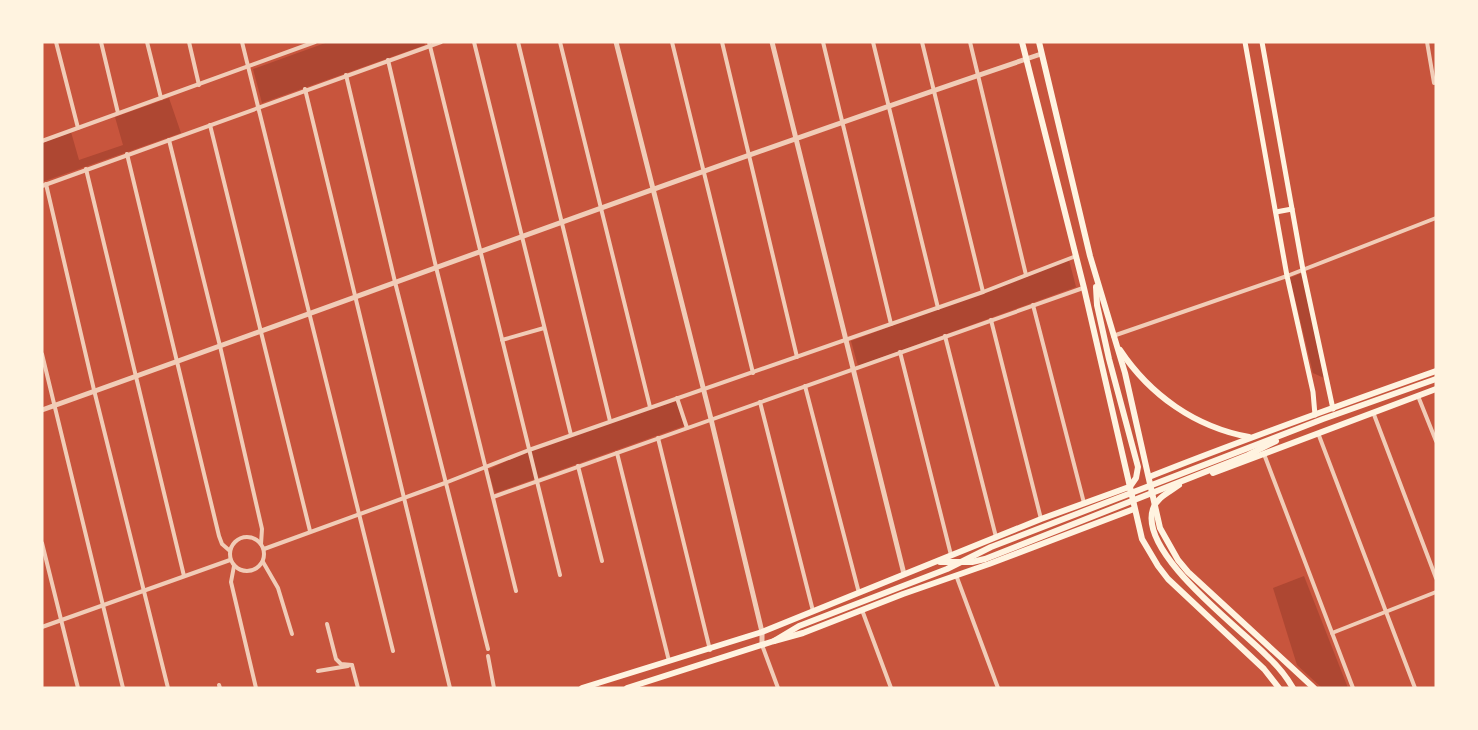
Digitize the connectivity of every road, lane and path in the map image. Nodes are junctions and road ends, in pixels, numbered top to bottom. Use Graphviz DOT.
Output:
graph roads {
  1 [pos="56,42"];
  2 [pos="101,42"];
  3 [pos="147,42"];
  4 [pos="189,42"];
  5 [pos="242,42"];
  6 [pos="293,42"];
  7 [pos="315,42"];
  8 [pos="441,42"];
  9 [pos="474,42"];
  10 [pos="518,42"];
  11 [pos="561,42"];
  12 [pos="616,42"];
  13 [pos="672,42"];
  14 [pos="722,42"];
  15 [pos="772,42"];
  16 [pos="824,42"];
  17 [pos="873,42"];
  18 [pos="922,42"];
  19 [pos="970,42"];
  20 [pos="1022,42"];
  21 [pos="1039,42"];
  22 [pos="1245,42"];
  23 [pos="1262,42"];
  24 [pos="1427,42"];
  25 [pos="430,44"];
  26 [pos="295,49"];
  27 [pos="1041,54"];
  28 [pos="1026,59"];
  29 [pos="388,60"];
  30 [pos="248,67"];
  31 [pos="978,74"];
  32 [pos="346,75"];
  33 [pos="1434,82"];
  34 [pos="199,85"];
  35 [pos="305,89"];
  36 [pos="934,90"];
  37 [pos="161,98"];
  38 [pos="890,105"];
  39 [pos="258,107"];
  40 [pos="118,113"];
  41 [pos="843,122"];
  42 [pos="210,125"];
  43 [pos="78,128"];
  44 [pos="796,139"];
  45 [pos="169,140"];
  46 [pos="42,141"];
  47 [pos="128,154"];
  48 [pos="750,155"];
  49 [pos="86,169"];
  50 [pos="704,171"];
  51 [pos="44,185"];
  52 [pos="653,190"];
  53 [pos="601,208"];
  54 [pos="1292,209"];
  55 [pos="1276,212"];
  56 [pos="1436,218"];
  57 [pos="562,222"];
  58 [pos="523,236"];
  59 [pos="481,251"];
  60 [pos="1076,256"];
  61 [pos="436,267"];
  62 [pos="1303,270"];
  63 [pos="1026,276"];
  64 [pos="1287,276"];
  65 [pos="1096,280"];
  66 [pos="395,282"];
  67 [pos="1084,288"];
  68 [pos="983,292"];
  69 [pos="355,297"];
  70 [pos="1033,305"];
  71 [pos="938,308"];
  72 [pos="308,314"];
  73 [pos="990,320"];
  74 [pos="891,324"];
  75 [pos="544,328"];
  76 [pos="260,332"];
  77 [pos="945,336"];
  78 [pos="1113,338"];
  79 [pos="846,339"];
  80 [pos="502,340"];
  81 [pos="220,346"];
  82 [pos="900,352"];
  83 [pos="42,354"];
  84 [pos="797,357"];
  85 [pos="178,361"];
  86 [pos="854,368"];
  87 [pos="1436,371"];
  88 [pos="753,372"];
  89 [pos="136,375"];
  90 [pos="1436,379"];
  91 [pos="805,386"];
  92 [pos="1327,388"];
  93 [pos="703,389"];
  94 [pos="1436,389"];
  95 [pos="94,390"];
  96 [pos="1313,392"];
  97 [pos="1418,396"];
  98 [pos="677,398"];
  99 [pos="760,402"];
  100 [pos="54,405"];
  101 [pos="650,407"];
  102 [pos="1333,409"];
  103 [pos="42,410"];
  104 [pos="1373,412"];
  105 [pos="1315,415"];
  106 [pos="711,420"];
  107 [pos="610,422"];
  108 [pos="687,428"];
  109 [pos="1318,433"];
  110 [pos="571,435"];
  111 [pos="1250,437"];
  112 [pos="658,438"];
  113 [pos="1436,441"];
  114 [pos="529,450"];
  115 [pos="617,453"];
  116 [pos="1264,454"];
  117 [pos="1193,459"];
  118 [pos="579,466"];
  119 [pos="485,467"];
  120 [pos="1149,477"];
  121 [pos="1202,477"];
  122 [pos="1187,479"];
  123 [pos="537,480"];
  124 [pos="445,483"];
  125 [pos="1129,487"];
  126 [pos="1154,496"];
  127 [pos="405,497"];
  128 [pos="493,497"];
  129 [pos="1094,499"];
  130 [pos="1112,501"];
  131 [pos="1084,503"];
  132 [pos="1134,510"];
  133 [pos="359,514"];
  134 [pos="1041,519"];
  135 [pos="1105,520"];
  136 [pos="310,531"];
  137 [pos="996,537"];
  138 [pos="42,543"];
  139 [pos="262,546"];
  140 [pos="230,551"];
  141 [pos="951,556"];
  142 [pos="230,560"];
  143 [pos="602,561"];
  144 [pos="263,562"];
  145 [pos="935,562"];
  146 [pos="234,566"];
  147 [pos="904,574"];
  148 [pos="560,575"];
  149 [pos="956,575"];
  150 [pos="184,576"];
  151 [pos="1436,578"];
  152 [pos="145,590"];
  153 [pos="516,591"];
  154 [pos="1436,592"];
  155 [pos="859,593"];
  156 [pos="103,605"];
  157 [pos="862,610"];
  158 [pos="813,611"];
  159 [pos="1386,611"];
  160 [pos="61,620"];
  161 [pos="327,624"];
  162 [pos="42,627"];
  163 [pos="762,632"];
  164 [pos="1332,633"];
  165 [pos="292,634"];
  166 [pos="774,641"];
  167 [pos="762,645"];
  168 [pos="488,650"];
  169 [pos="710,650"];
  170 [pos="393,651"];
  171 [pos="488,656"];
  172 [pos="669,662"];
  173 [pos="352,665"];
  174 [pos="318,671"];
  175 [pos="620,677"];
  176 [pos="591,687"];
  177 [pos="78,688"];
  178 [pos="123,688"];
  179 [pos="168,688"];
  180 [pos="256,688"];
  181 [pos="358,688"];
  182 [pos="450,688"];
  183 [pos="494,688"];
  184 [pos="582,688"];
  185 [pos="625,688"];
  186 [pos="778,688"];
  187 [pos="891,688"];
  188 [pos="998,688"];
  189 [pos="1279,688"];
  190 [pos="1293,688"];
  191 [pos="1314,688"];
  192 [pos="1353,688"];
  193 [pos="1415,688"];
  1 -- 43 [label="street"];
  2 -- 40 [label="street"];
  3 -- 37 [label="street"];
  4 -- 34 [label="street"];
  5 -- 30 [label="street"];
  6 -- 26 [label="street"];
  7 -- 26 [label="street"];
  8 -- 25 [label="street"];
  9 -- 58 [label="street"];
  10 -- 57 [label="street"];
  11 -- 53 [label="street"];
  12 -- 52 [label="street"];
  13 -- 50 [label="street"];
  14 -- 48 [label="street"];
  15 -- 44 [label="street"];
  16 -- 41 [label="street"];
  17 -- 38 [label="street"];
  18 -- 36 [label="street"];
  19 -- 31 [label="street"];
  20 -- 28 [label="main road"];
  21 -- 27 [label="main road"];
  22 -- 55 [label="main road"];
  23 -- 54 [label="main road"];
  24 -- 33 [label="street"];
  25 -- 29 [label="street"];
  25 -- 59 [label="street"];
  26 -- 30 [label="street"];
  27 -- 28 [label="street"];
  27 -- 65 [label="main road"];
  28 -- 31 [label="street"];
  28 -- 60 [label="main road"];
  29 -- 32 [label="street"];
  29 -- 61 [label="street"];
  30 -- 34 [label="street"];
  30 -- 39 [label="street"];
  31 -- 36 [label="street"];
  31 -- 63 [label="street"];
  32 -- 35 [label="street"];
  32 -- 66 [label="street"];
  34 -- 37 [label="street"];
  35 -- 39 [label="street"];
  35 -- 69 [label="street"];
  36 -- 38 [label="street"];
  36 -- 68 [label="street"];
  37 -- 40 [label="street"];
  38 -- 41 [label="street"];
  38 -- 71 [label="street"];
  39 -- 42 [label="street"];
  39 -- 72 [label="street"];
  40 -- 43 [label="street"];
  41 -- 44 [label="street"];
  41 -- 74 [label="street"];
  42 -- 45 [label="street"];
  42 -- 76 [label="street"];
  43 -- 46 [label="street"];
  44 -- 48 [label="street"];
  44 -- 79 [label="street"];
  45 -- 47 [label="street"];
  45 -- 81 [label="street"];
  47 -- 49 [label="street"];
  47 -- 85 [label="street"];
  48 -- 50 [label="street"];
  48 -- 84 [label="street"];
  49 -- 51 [label="street"];
  49 -- 89 [label="street"];
  50 -- 52 [label="street"];
  50 -- 88 [label="street"];
  51 -- 95 [label="street"];
  52 -- 53 [label="street"];
  52 -- 93 [label="street"];
  53 -- 57 [label="street"];
  53 -- 101 [label="street"];
  54 -- 55 [label="main road"];
  54 -- 62 [label="main road"];
  55 -- 64 [label="main road"];
  56 -- 62 [label="street"];
  57 -- 58 [label="street"];
  57 -- 107 [label="street"];
  58 -- 59 [label="street"];
  58 -- 75 [label="street"];
  59 -- 61 [label="street"];
  59 -- 80 [label="street"];
  60 -- 63 [label="street"];
  60 -- 67 [label="main road"];
  61 -- 66 [label="street"];
  61 -- 119 [label="street"];
  62 -- 64 [label="street"];
  62 -- 92 [label="main road"];
  63 -- 68 [label="street"];
  64 -- 78 [label="street"];
  64 -- 96 [label="main road"];
  65 -- 78 [label="main road"];
  65 -- 130 [label="main road"];
  66 -- 69 [label="street"];
  66 -- 124 [label="street"];
  67 -- 70 [label="street"];
  67 -- 125 [label="main road"];
  68 -- 71 [label="street"];
  69 -- 72 [label="street"];
  69 -- 127 [label="street"];
  70 -- 73 [label="street"];
  70 -- 131 [label="street"];
  71 -- 74 [label="street"];
  72 -- 76 [label="street"];
  72 -- 133 [label="street"];
  73 -- 77 [label="street"];
  73 -- 134 [label="street"];
  74 -- 79 [label="street"];
  75 -- 80 [label="street"];
  75 -- 110 [label="street"];
  76 -- 81 [label="street"];
  76 -- 136 [label="street"];
  77 -- 82 [label="street"];
  77 -- 137 [label="street"];
  78 -- 111 [label="main road"];
  78 -- 120 [label="main road"];
  79 -- 84 [label="street"];
  79 -- 86 [label="street"];
  80 -- 114 [label="street"];
  81 -- 85 [label="street"];
  81 -- 139 [label="street"];
  82 -- 86 [label="street"];
  82 -- 141 [label="street"];
  83 -- 100 [label="street"];
  84 -- 88 [label="street"];
  85 -- 89 [label="street"];
  85 -- 140 [label="street"];
  86 -- 91 [label="street"];
  86 -- 147 [label="street"];
  87 -- 102 [label="main road"];
  88 -- 93 [label="street"];
  89 -- 95 [label="street"];
  89 -- 150 [label="street"];
  90 -- 130 [label="main road"];
  91 -- 99 [label="street"];
  91 -- 155 [label="street"];
  92 -- 96 [label="main road"];
  92 -- 102 [label="main road"];
  93 -- 98 [label="street"];
  93 -- 106 [label="street"];
  94 -- 97 [label="main road"];
  95 -- 100 [label="street"];
  95 -- 152 [label="street"];
  96 -- 105 [label="main road"];
  97 -- 104 [label="main road"];
  97 -- 113 [label="street"];
  98 -- 101 [label="street"];
  98 -- 108 [label="street"];
  99 -- 106 [label="street"];
  99 -- 158 [label="street"];
  100 -- 103 [label="street"];
  100 -- 156 [label="street"];
  101 -- 107 [label="street"];
  102 -- 105 [label="main road"];
  104 -- 109 [label="main road"];
  104 -- 151 [label="street"];
  105 -- 111 [label="main road"];
  105 -- 122 [label="main road"];
  106 -- 108 [label="street"];
  106 -- 163 [label="street"];
  107 -- 110 [label="street"];
  108 -- 112 [label="street"];
  109 -- 116 [label="main road"];
  109 -- 159 [label="street"];
  110 -- 114 [label="street"];
  111 -- 117 [label="main road"];
  112 -- 115 [label="street"];
  112 -- 169 [label="street"];
  114 -- 119 [label="street"];
  114 -- 123 [label="street"];
  115 -- 118 [label="street"];
  115 -- 172 [label="street"];
  116 -- 121 [label="main road"];
  116 -- 164 [label="street"];
  117 -- 120 [label="main road"];
  117 -- 121 [label="main road"];
  118 -- 123 [label="street"];
  118 -- 143 [label="street"];
  119 -- 124 [label="street"];
  119 -- 128 [label="street"];
  120 -- 126 [label="main road"];
  121 -- 126 [label="main road"];
  122 -- 145 [label="main road"];
  122 -- 190 [label="main road"];
  123 -- 128 [label="street"];
  123 -- 148 [label="street"];
  124 -- 127 [label="street"];
  124 -- 168 [label="street"];
  125 -- 129 [label="main road"];
  125 -- 132 [label="main road"];
  126 -- 191 [label="main road"];
  127 -- 133 [label="street"];
  127 -- 182 [label="street"];
  128 -- 153 [label="street"];
  129 -- 131 [label="main road"];
  129 -- 135 [label="main road"];
  130 -- 166 [label="main road"];
  131 -- 134 [label="main road"];
  132 -- 135 [label="main road"];
  132 -- 189 [label="main road"];
  133 -- 136 [label="street"];
  133 -- 170 [label="street"];
  134 -- 137 [label="main road"];
  135 -- 149 [label="main road"];
  136 -- 139 [label="street"];
  137 -- 141 [label="main road"];
  138 -- 160 [label="street"];
  139 -- 140 [label="street"];
  139 -- 144 [label="street"];
  140 -- 142 [label="street"];
  141 -- 145 [label="main road"];
  142 -- 146 [label="street"];
  142 -- 150 [label="street"];
  144 -- 146 [label="street"];
  144 -- 165 [label="street"];
  145 -- 147 [label="main road"];
  146 -- 180 [label="street"];
  147 -- 155 [label="main road"];
  149 -- 157 [label="main road"];
  149 -- 188 [label="street"];
  150 -- 152 [label="street"];
  152 -- 156 [label="street"];
  152 -- 179 [label="street"];
  154 -- 159 [label="street"];
  155 -- 158 [label="main road"];
  156 -- 160 [label="street"];
  156 -- 178 [label="street"];
  157 -- 166 [label="main road"];
  157 -- 187 [label="street"];
  158 -- 163 [label="main road"];
  159 -- 164 [label="street"];
  159 -- 193 [label="street"];
  160 -- 162 [label="street"];
  160 -- 177 [label="street"];
  161 -- 173 [label="street"];
  163 -- 167 [label="street"];
  163 -- 169 [label="main road"];
  164 -- 192 [label="street"];
  166 -- 167 [label="main road"];
  167 -- 185 [label="main road"];
  167 -- 186 [label="street"];
  169 -- 172 [label="main road"];
  171 -- 183 [label="street"];
  172 -- 175 [label="main road"];
  173 -- 174 [label="street"];
  173 -- 181 [label="street"];
  175 -- 176 [label="main road"];
  175 -- 185 [label="main road"];
  176 -- 184 [label="main road"];
}
